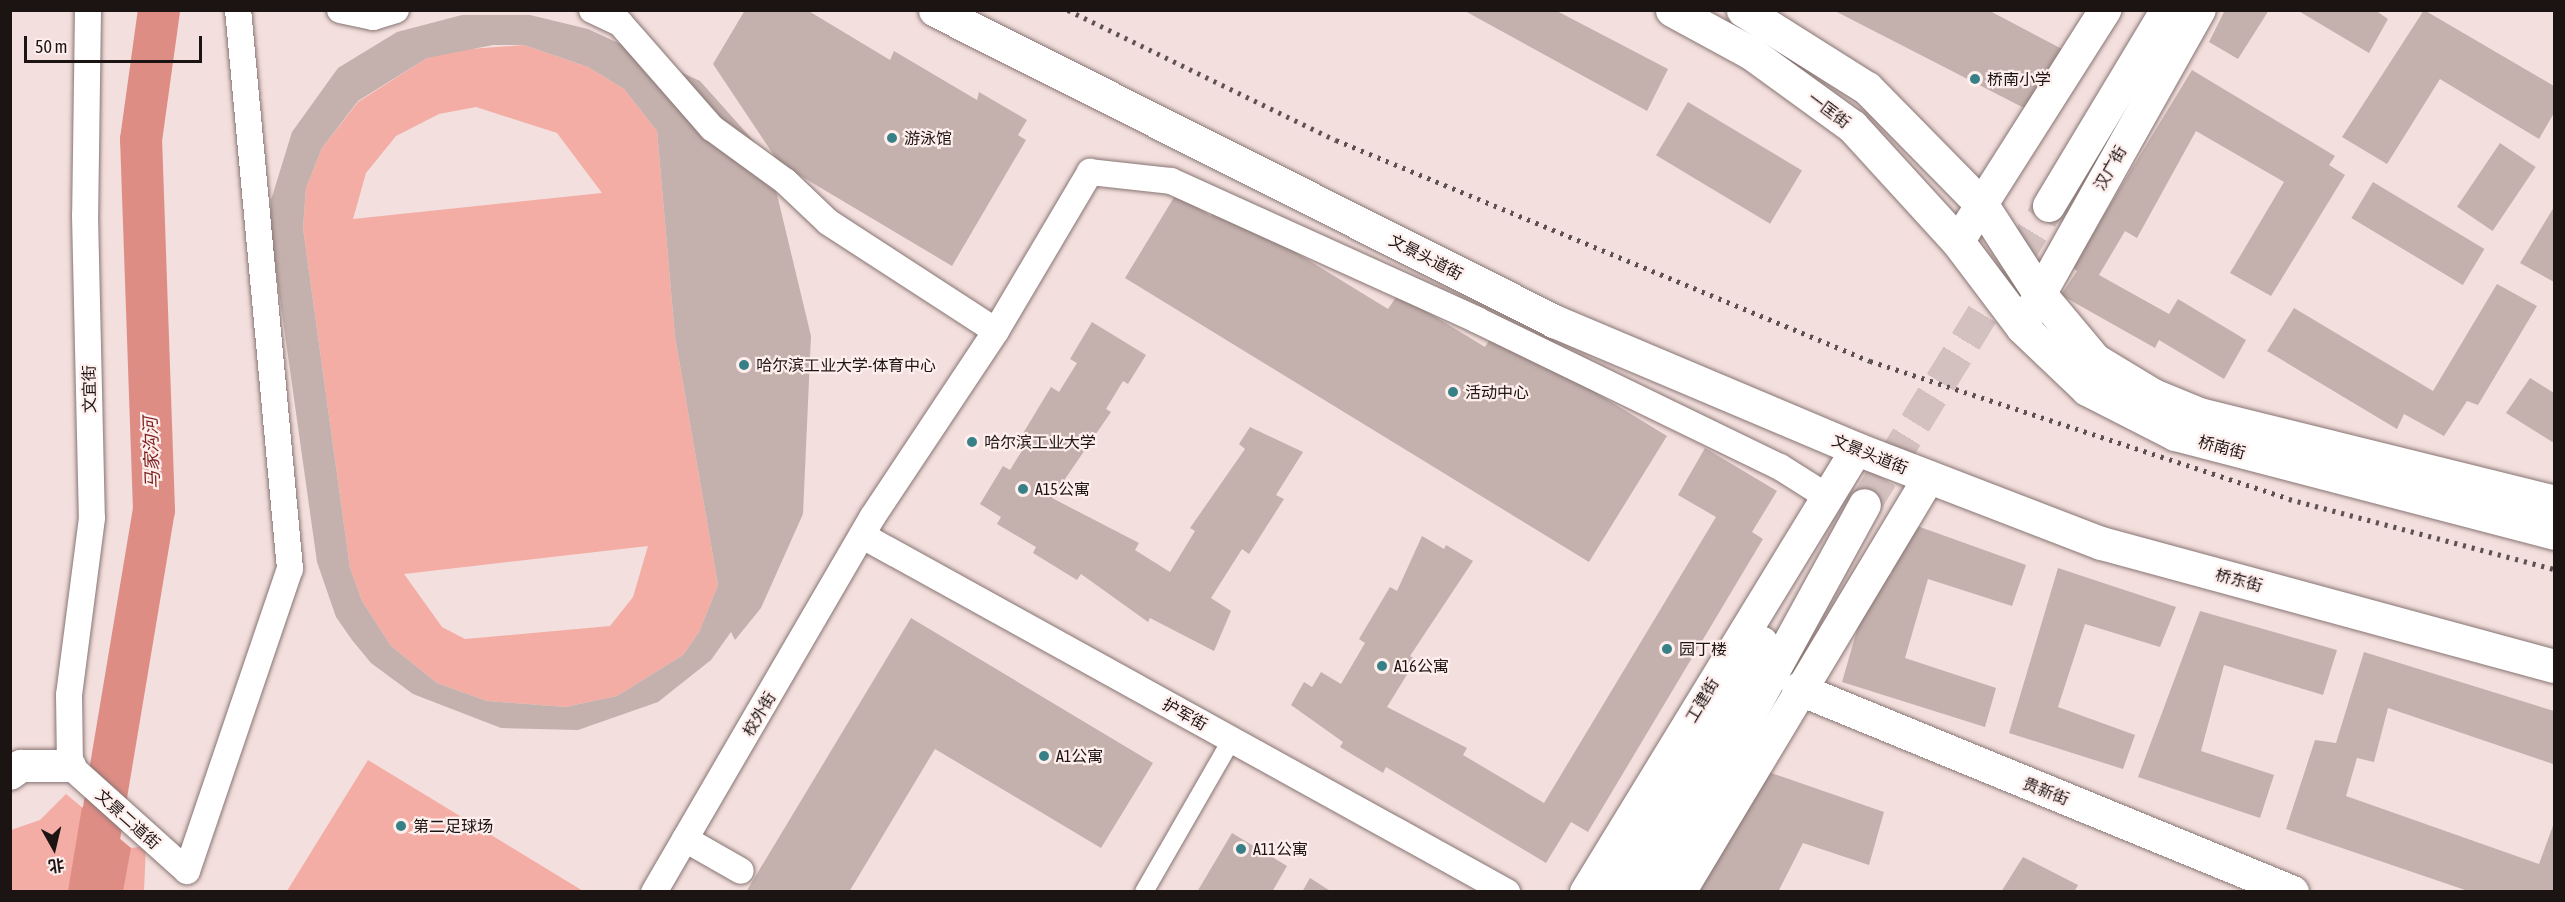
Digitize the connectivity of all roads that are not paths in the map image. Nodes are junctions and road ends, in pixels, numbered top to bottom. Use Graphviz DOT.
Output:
graph roads {
  1 [pos="88,10"];
  2 [pos="238,10"];
  3 [pos="340,10"];
  4 [pos="396,10"];
  5 [pos="592,10"];
  6 [pos="934,10"];
  7 [pos="1672,10"];
  8 [pos="1743,10"];
  9 [pos="2105,10"];
  10 [pos="2143,10"];
  11 [pos="2167,10"];
  12 [pos="2200,10"];
  13 [pos="1982,205"];
  14 [pos="1959,243"];
  15 [pos="2039,293"];
  16 [pos="2022,327"];
  17 [pos="996,332"];
  18 [pos="1857,449"];
  19 [pos="1929,477"];
  20 [pos="1846,498"];
  21 [pos="2554,502"];
  22 [pos="2554,533"];
  23 [pos="863,536"];
  24 [pos="2554,666"];
  25 [pos="1798,689"];
  26 [pos="1232,739"];
  27 [pos="70,766"];
  28 [pos="10,774"];
  29 [pos="685,839"];
  30 [pos="741,871"];
  31 [pos="654,891"];
  32 [pos="1144,891"];
  33 [pos="1507,891"];
  34 [pos="1586,891"];
  35 [pos="1618,891"];
  36 [pos="1653,891"];
  37 [pos="1680,891"];
  38 [pos="2293,891"];
  1 -- 27 [label="street, 文宜街"];
  2 -- 27 [label="street, 文景二道街"];
  3 -- 4 [label="street"];
  5 -- 17 [label="street"];
  6 -- 18 [label="main road, 文景头道街"];
  7 -- 14 [label="main road, 一匡街"];
  8 -- 13 [label="main road"];
  9 -- 13 [label="street"];
  10 -- 11 [label="street, 汉广街"];
  12 -- 15 [label="street, 汉广街"];
  13 -- 14 [label="street"];
  13 -- 15 [label="main road, 桥南街"];
  14 -- 16 [label="main road, 桥南街"];
  15 -- 16 [label="street, 汉广街"];
  15 -- 21 [label="main road, 桥南街"];
  16 -- 22 [label="main road, 桥南街"];
  17 -- 20 [label="street, 校外街"];
  17 -- 23 [label="street, 校外街"];
  18 -- 19 [label="main road, 文景头道街"];
  18 -- 20 [label="street, 工建街"];
  19 -- 24 [label="main road, 桥东街"];
  19 -- 25 [label="street"];
  20 -- 34 [label="street, 工建街"];
  20 -- 35 [label="street, 工建街"];
  20 -- 36 [label="street, 工建街"];
  23 -- 26 [label="street, 护军街"];
  23 -- 29 [label="street, 校外街"];
  25 -- 37 [label="street"];
  25 -- 38 [label="street, 贵新街"];
  26 -- 32 [label="street"];
  26 -- 33 [label="street, 护军街"];
  27 -- 28 [label="street"];
  29 -- 30 [label="street"];
  29 -- 31 [label="street, 校外街"];
}
